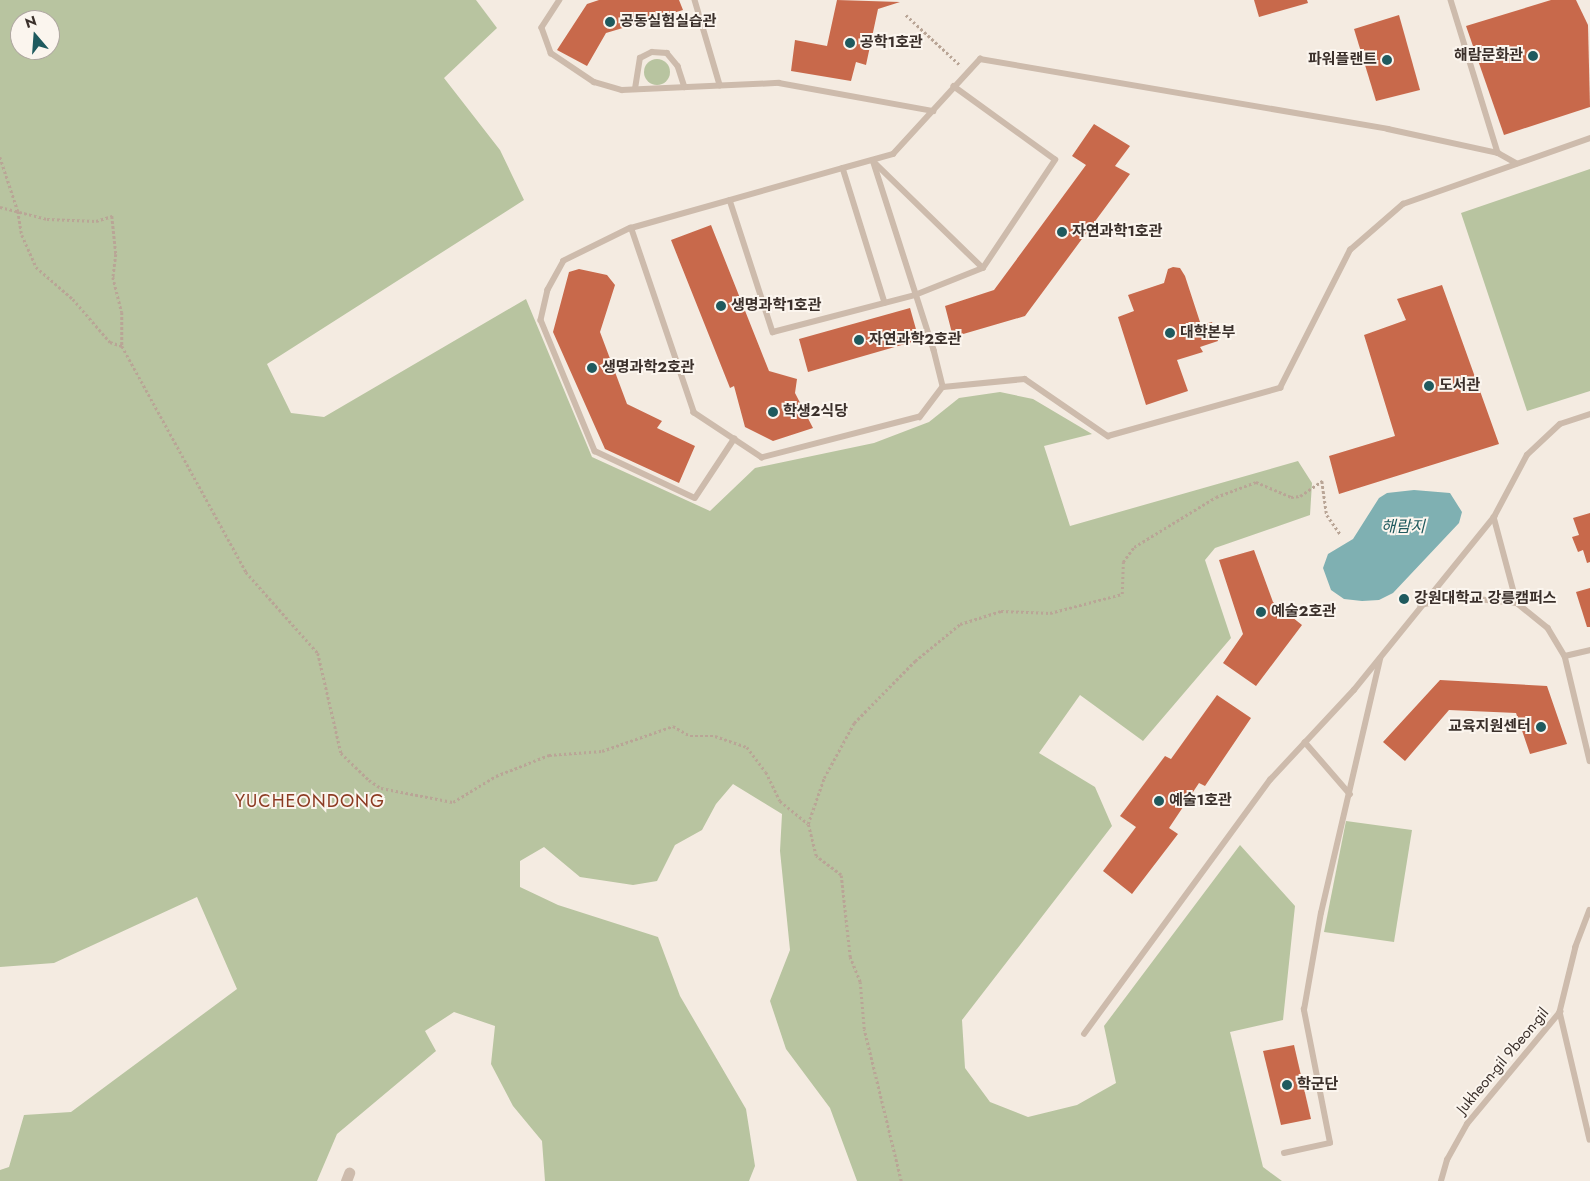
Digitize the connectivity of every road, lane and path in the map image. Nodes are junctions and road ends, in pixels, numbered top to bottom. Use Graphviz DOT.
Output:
graph roads {
  1 [pos="560,0"];
  2 [pos="695,0"];
  3 [pos="1451,0"];
  4 [pos="906,15"];
  5 [pos="968,72"];
  6 [pos="720,85"];
  7 [pos="685,87"];
  8 [pos="954,87"];
  9 [pos="635,89"];
  10 [pos="933,111"];
  11 [pos="1590,138"];
  12 [pos="1498,153"];
  13 [pos="0,157"];
  14 [pos="873,160"];
  15 [pos="1516,163"];
  16 [pos="843,168"];
  17 [pos="730,200"];
  18 [pos="0,207"];
  19 [pos="18,211"];
  20 [pos="631,228"];
  21 [pos="983,268"];
  22 [pos="916,295"];
  23 [pos="885,303"];
  24 [pos="122,346"];
  25 [pos="943,387"];
  26 [pos="1590,414"];
  27 [pos="734,439"];
  28 [pos="1494,517"];
  29 [pos="1341,535"];
  30 [pos="1517,603"];
  31 [pos="1420,605"];
  32 [pos="1590,650"];
  33 [pos="1380,656"];
  34 [pos="1565,656"];
  35 [pos="1305,742"];
  36 [pos="1590,761"];
  37 [pos="1350,794"];
  38 [pos="808,824"];
  39 [pos="1590,910"];
  40 [pos="1588,925"];
  41 [pos="1560,1012"];
  42 [pos="1084,1034"];
  43 [pos="1590,1140"];
  44 [pos="1284,1152"];
  45 [pos="901,1181"];
  46 [pos="1441,1181"];
  1 -- 9 [label="lane"];
  2 -- 6 [label="lane"];
  3 -- 12 [label="lane"];
  4 -- 5 [label="path"];
  5 -- 8 [label="lane"];
  5 -- 12 [label="lane"];
  6 -- 7 [label="lane"];
  6 -- 10 [label="lane"];
  7 -- 9 [label="lane"];
  7 -- 9 [label="lane"];
  8 -- 10 [label="lane"];
  8 -- 21 [label="lane"];
  10 -- 14 [label="lane"];
  11 -- 15 [label="lane"];
  12 -- 15 [label="lane"];
  13 -- 19 [label="path"];
  14 -- 16 [label="lane"];
  14 -- 21 [label="lane"];
  14 -- 22 [label="lane"];
  15 -- 25 [label="lane"];
  16 -- 17 [label="lane"];
  16 -- 23 [label="lane"];
  17 -- 20 [label="lane"];
  17 -- 23 [label="lane"];
  18 -- 19 [label="path"];
  19 -- 24 [label="path"];
  19 -- 24 [label="path"];
  20 -- 27 [label="lane"];
  20 -- 27 [label="lane"];
  21 -- 22 [label="lane"];
  22 -- 23 [label="lane"];
  22 -- 25 [label="lane"];
  24 -- 38 [label="path"];
  25 -- 27 [label="lane"];
  26 -- 28 [label="lane"];
  28 -- 30 [label="lane"];
  28 -- 31 [label="lane"];
  29 -- 38 [label="path"];
  30 -- 31 [label="lane"];
  30 -- 34 [label="lane"];
  31 -- 33 [label="lane"];
  32 -- 34 [label="lane"];
  33 -- 35 [label="lane"];
  33 -- 37 [label="lane"];
  34 -- 36 [label="lane"];
  35 -- 37 [label="lane"];
  35 -- 42 [label="lane"];
  37 -- 44 [label="lane"];
  38 -- 45 [label="path"];
  39 -- 40 [label="lane"];
  40 -- 41 [label="lane"];
  41 -- 43 [label="lane"];
  41 -- 46 [label="lane, Jukheon-gil 9beon-gil"];
}
